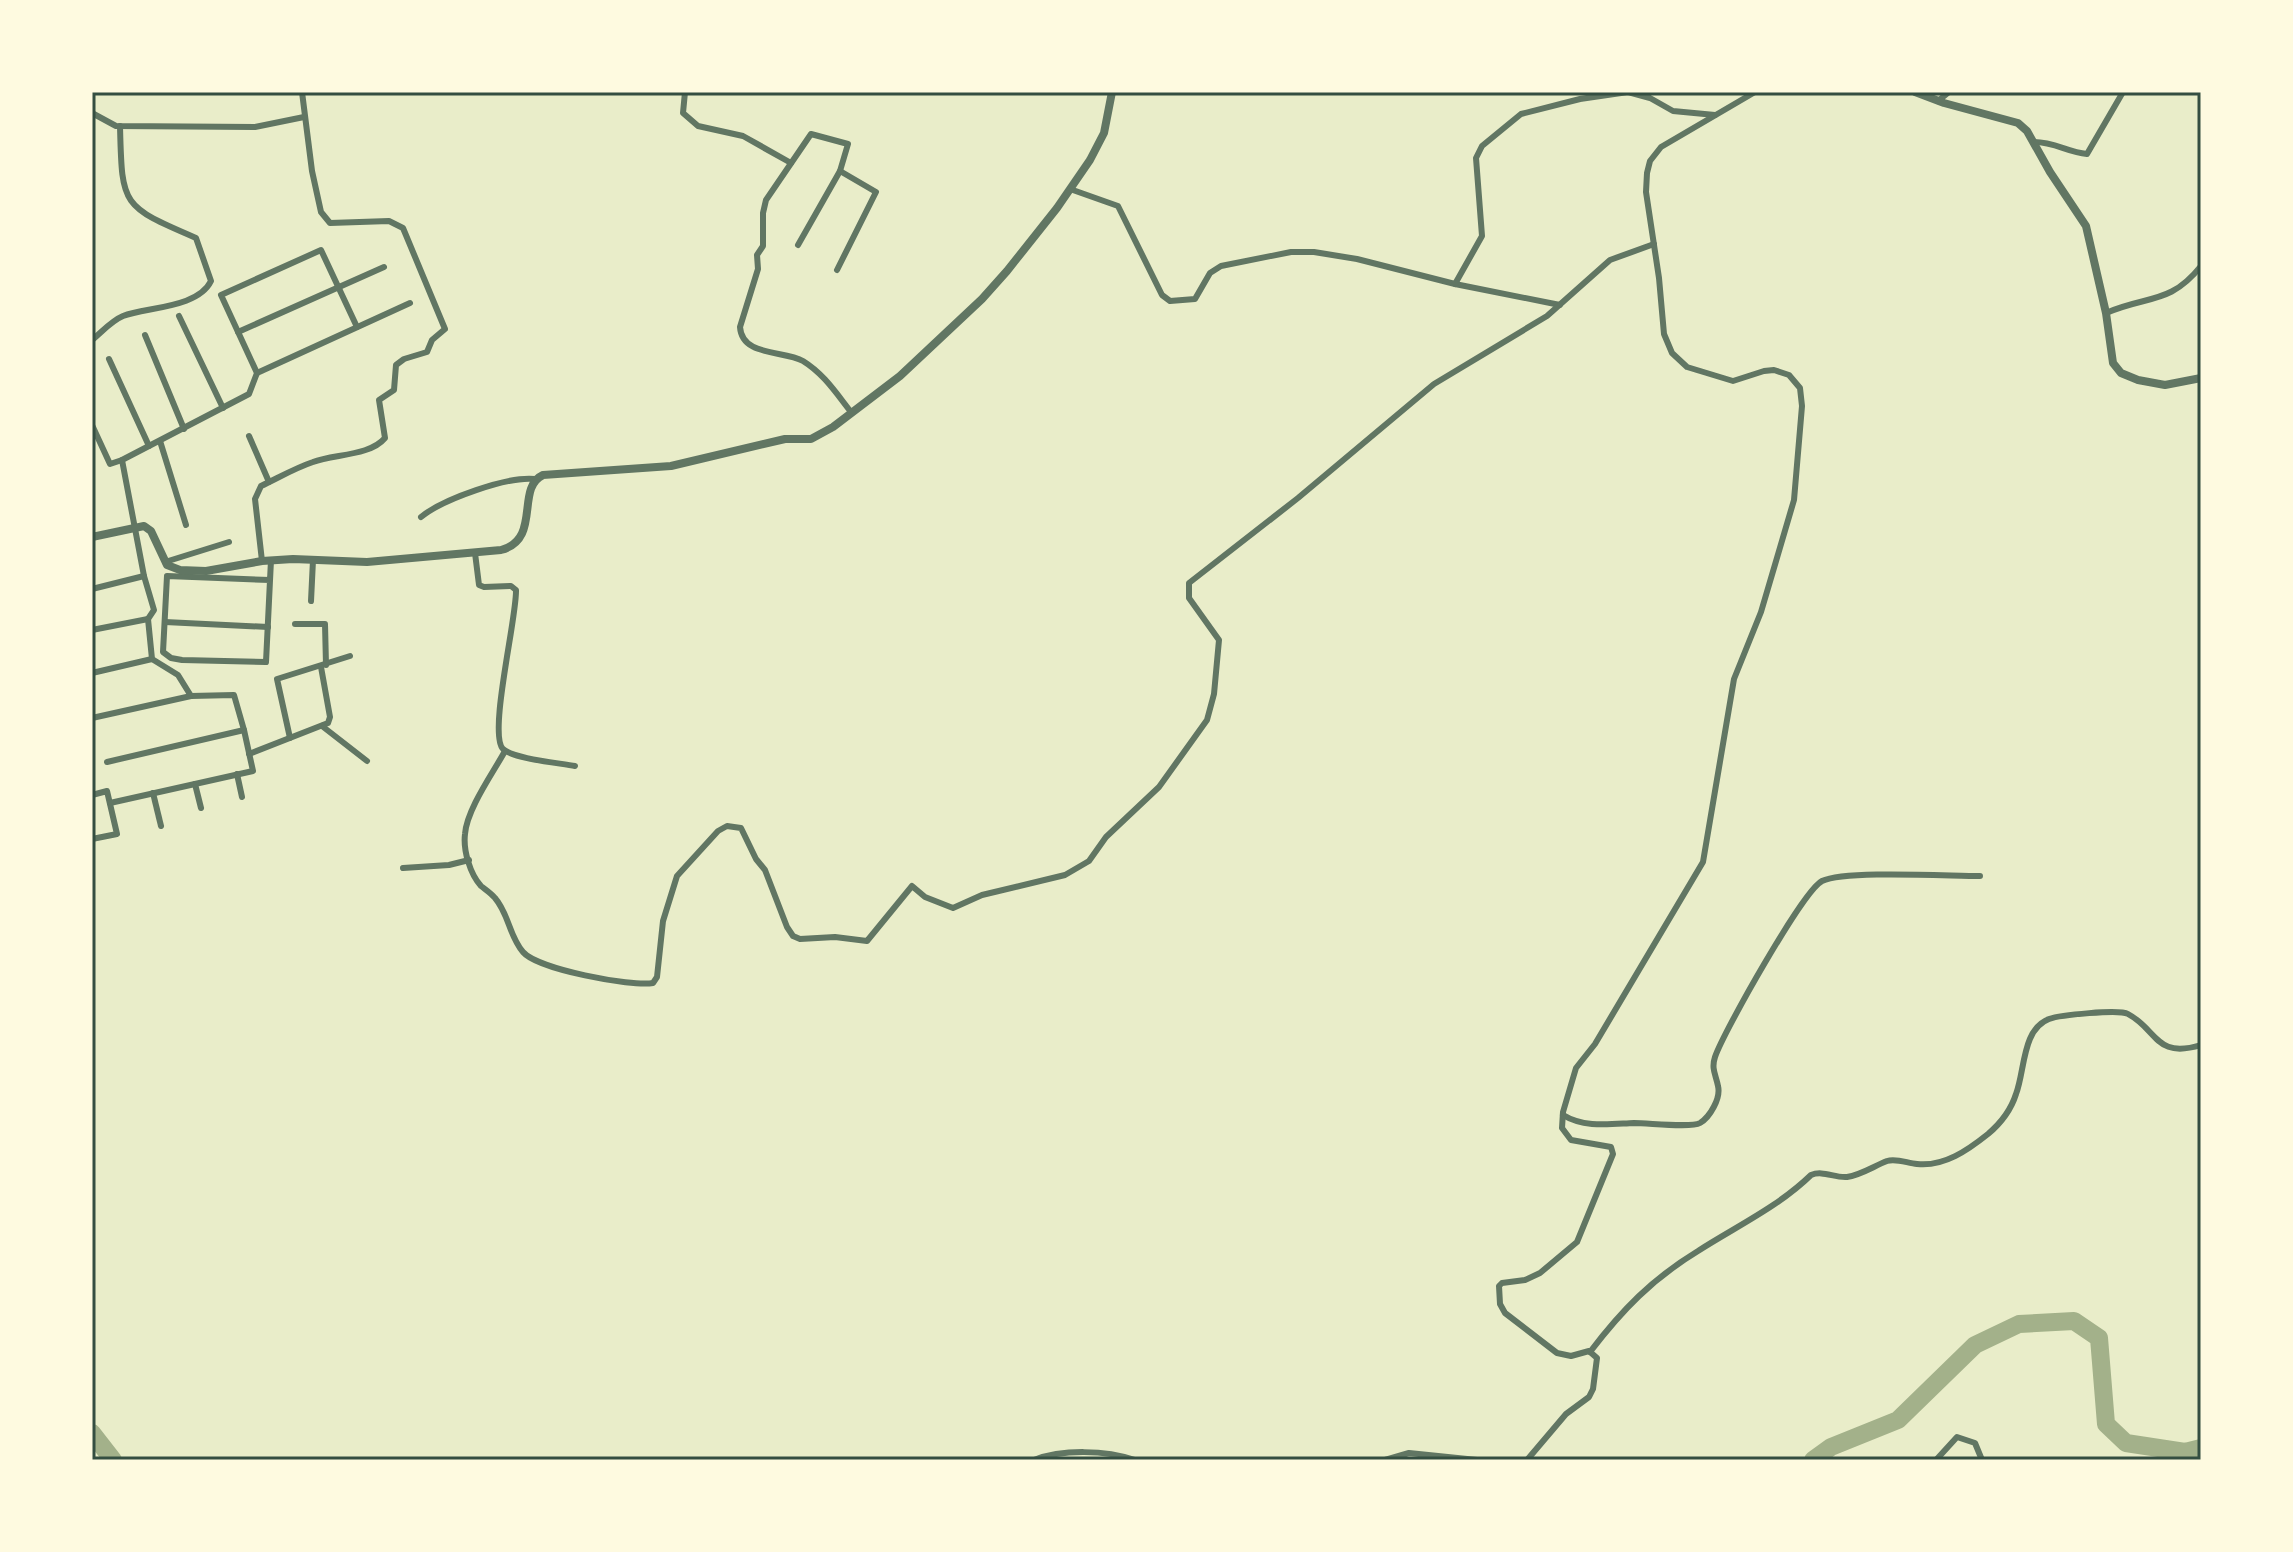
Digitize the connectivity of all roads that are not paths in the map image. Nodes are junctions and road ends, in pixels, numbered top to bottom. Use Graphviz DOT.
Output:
graph roads {
  1 [pos="302,92"];
  2 [pos="685,92"];
  3 [pos="1112,92"];
  4 [pos="1755,92"];
  5 [pos="1915,92"];
  6 [pos="1949,92"];
  7 [pos="2123,92"];
  8 [pos="1938,101"];
  9 [pos="92,113"];
  10 [pos="1715,115"];
  11 [pos="304,117"];
  12 [pos="120,126"];
  13 [pos="2034,142"];
  14 [pos="791,163"];
  15 [pos="840,171"];
  16 [pos="1070,189"];
  17 [pos="1654,244"];
  18 [pos="798,245"];
  19 [pos="2201,266"];
  20 [pos="384,267"];
  21 [pos="837,270"];
  22 [pos="1455,284"];
  23 [pos="339,288"];
  24 [pos="410,303"];
  25 [pos="1560,305"];
  26 [pos="2106,313"];
  27 [pos="179,316"];
  28 [pos="357,327"];
  29 [pos="238,332"];
  30 [pos="145,335"];
  31 [pos="92,340"];
  32 [pos="109,359"];
  33 [pos="257,373"];
  34 [pos="2201,378"];
  35 [pos="223,408"];
  36 [pos="851,412"];
  37 [pos="92,425"];
  38 [pos="184,429"];
  39 [pos="249,436"];
  40 [pos="160,441"];
  41 [pos="149,446"];
  42 [pos="122,460"];
  43 [pos="535,479"];
  44 [pos="269,482"];
  45 [pos="421,517"];
  46 [pos="186,525"];
  47 [pos="134,527"];
  48 [pos="92,537"];
  49 [pos="229,542"];
  50 [pos="475,553"];
  51 [pos="267,560"];
  52 [pos="313,560"];
  53 [pos="165,562"];
  54 [pos="144,576"];
  55 [pos="270,580"];
  56 [pos="92,589"];
  57 [pos="311,601"];
  58 [pos="148,619"];
  59 [pos="165,622"];
  60 [pos="295,624"];
  61 [pos="268,627"];
  62 [pos="92,630"];
  63 [pos="350,656"];
  64 [pos="152,659"];
  65 [pos="324,666"];
  66 [pos="92,673"];
  67 [pos="191,696"];
  68 [pos="92,718"];
  69 [pos="322,726"];
  70 [pos="244,730"];
  71 [pos="290,738"];
  72 [pos="505,751"];
  73 [pos="249,754"];
  74 [pos="367,761"];
  75 [pos="107,762"];
  76 [pos="575,766"];
  77 [pos="237,774"];
  78 [pos="195,784"];
  79 [pos="153,793"];
  80 [pos="92,795"];
  81 [pos="242,797"];
  82 [pos="110,803"];
  83 [pos="201,808"];
  84 [pos="161,826"];
  85 [pos="92,839"];
  86 [pos="469,860"];
  87 [pos="403,868"];
  88 [pos="1980,876"];
  89 [pos="2201,1045"];
  90 [pos="1563,1115"];
  91 [pos="1590,1352"];
  92 [pos="1034,1460"];
  93 [pos="1135,1460"];
  94 [pos="1385,1460"];
  95 [pos="1477,1460"];
  96 [pos="1527,1460"];
  97 [pos="1936,1460"];
  98 [pos="1982,1460"];
  1 -- 11 [label="street"];
  2 -- 14 [label="street"];
  3 -- 16 [label="street"];
  4 -- 10 [label="street"];
  5 -- 8 [label="street"];
  6 -- 8 [label="street"];
  7 -- 13 [label="street"];
  8 -- 13 [label="street"];
  9 -- 12 [label="street"];
  10 -- 17 [label="street"];
  10 -- 22 [label="street"];
  11 -- 12 [label="street"];
  11 -- 44 [label="street"];
  12 -- 31 [label="street"];
  13 -- 26 [label="street"];
  14 -- 15 [label="street"];
  14 -- 36 [label="street"];
  15 -- 18 [label="street"];
  15 -- 21 [label="street"];
  16 -- 22 [label="street"];
  16 -- 36 [label="street"];
  17 -- 25 [label="street"];
  17 -- 90 [label="street"];
  19 -- 26 [label="street"];
  20 -- 23 [label="street"];
  22 -- 25 [label="street"];
  23 -- 28 [label="street"];
  23 -- 29 [label="street"];
  23 -- 29 [label="street"];
  24 -- 28 [label="street"];
  25 -- 86 [label="street"];
  26 -- 34 [label="street"];
  27 -- 35 [label="street"];
  28 -- 33 [label="street"];
  29 -- 33 [label="street"];
  30 -- 38 [label="street"];
  32 -- 41 [label="street"];
  33 -- 35 [label="street"];
  35 -- 38 [label="street"];
  36 -- 43 [label="street"];
  37 -- 42 [label="street"];
  38 -- 40 [label="street"];
  39 -- 44 [label="street"];
  40 -- 41 [label="street"];
  40 -- 46 [label="street"];
  41 -- 42 [label="street"];
  42 -- 47 [label="street"];
  43 -- 45 [label="street"];
  43 -- 50 [label="street"];
  44 -- 51 [label="street"];
  47 -- 48 [label="street"];
  47 -- 53 [label="street"];
  47 -- 54 [label="street"];
  49 -- 53 [label="street"];
  50 -- 52 [label="street"];
  50 -- 72 [label="street"];
  51 -- 52 [label="street"];
  51 -- 53 [label="street"];
  51 -- 55 [label="street"];
  52 -- 57 [label="street"];
  54 -- 56 [label="street"];
  54 -- 58 [label="street"];
  55 -- 59 [label="street"];
  55 -- 61 [label="street"];
  58 -- 62 [label="street"];
  58 -- 64 [label="street"];
  59 -- 61 [label="street"];
  59 -- 61 [label="street"];
  60 -- 65 [label="street"];
  63 -- 65 [label="street"];
  64 -- 66 [label="street"];
  64 -- 67 [label="street"];
  65 -- 69 [label="street"];
  65 -- 71 [label="street"];
  67 -- 68 [label="street"];
  67 -- 70 [label="street"];
  69 -- 71 [label="street"];
  69 -- 74 [label="street"];
  70 -- 73 [label="street"];
  70 -- 75 [label="street"];
  71 -- 73 [label="street"];
  72 -- 76 [label="street"];
  72 -- 86 [label="street"];
  73 -- 77 [label="street"];
  77 -- 78 [label="street"];
  77 -- 81 [label="street"];
  78 -- 79 [label="street"];
  78 -- 83 [label="street"];
  79 -- 82 [label="street"];
  79 -- 84 [label="street"];
  80 -- 82 [label="street"];
  82 -- 85 [label="street"];
  86 -- 87 [label="street"];
  88 -- 90 [label="street"];
  89 -- 91 [label="street"];
  90 -- 91 [label="street"];
  91 -- 96 [label="street"];
  92 -- 93 [label="street"];
  94 -- 95 [label="street"];
  97 -- 98 [label="street"];
}
